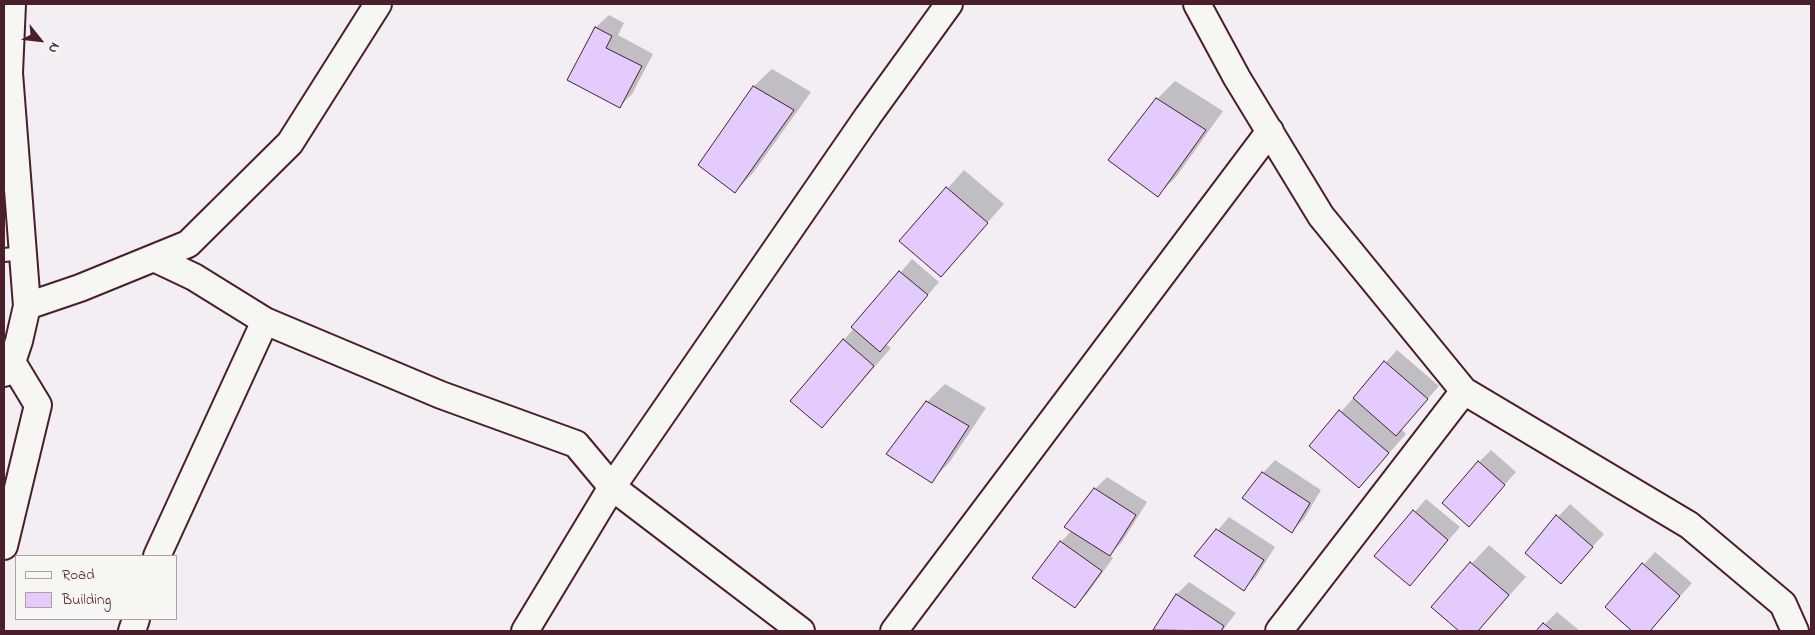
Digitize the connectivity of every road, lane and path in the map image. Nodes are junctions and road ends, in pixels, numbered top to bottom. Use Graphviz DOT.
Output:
graph roads {
  1 [pos="12,4"];
  2 [pos="378,4"];
  3 [pos="949,4"];
  4 [pos="1197,4"];
  5 [pos="1270,131"];
  6 [pos="13,254"];
  7 [pos="156,259"];
  8 [pos="27,306"];
  9 [pos="265,321"];
  10 [pos="8,367"];
  11 [pos="1464,390"];
  12 [pos="612,487"];
  13 [pos="4,546"];
  14 [pos="157,555"];
  15 [pos="525,631"];
  16 [pos="801,631"];
  17 [pos="894,631"];
  18 [pos="1279,631"];
  19 [pos="1795,631"];
  1 -- 6 [label="street"];
  2 -- 7 [label="street"];
  3 -- 12 [label="street"];
  4 -- 5 [label="street"];
  5 -- 11 [label="street"];
  5 -- 17 [label="street"];
  6 -- 8 [label="street"];
  7 -- 8 [label="street"];
  7 -- 9 [label="street"];
  8 -- 10 [label="street"];
  9 -- 12 [label="street"];
  9 -- 14 [label="street"];
  10 -- 13 [label="street"];
  11 -- 18 [label="street"];
  11 -- 19 [label="street"];
  12 -- 15 [label="street"];
  12 -- 16 [label="street"];
}
